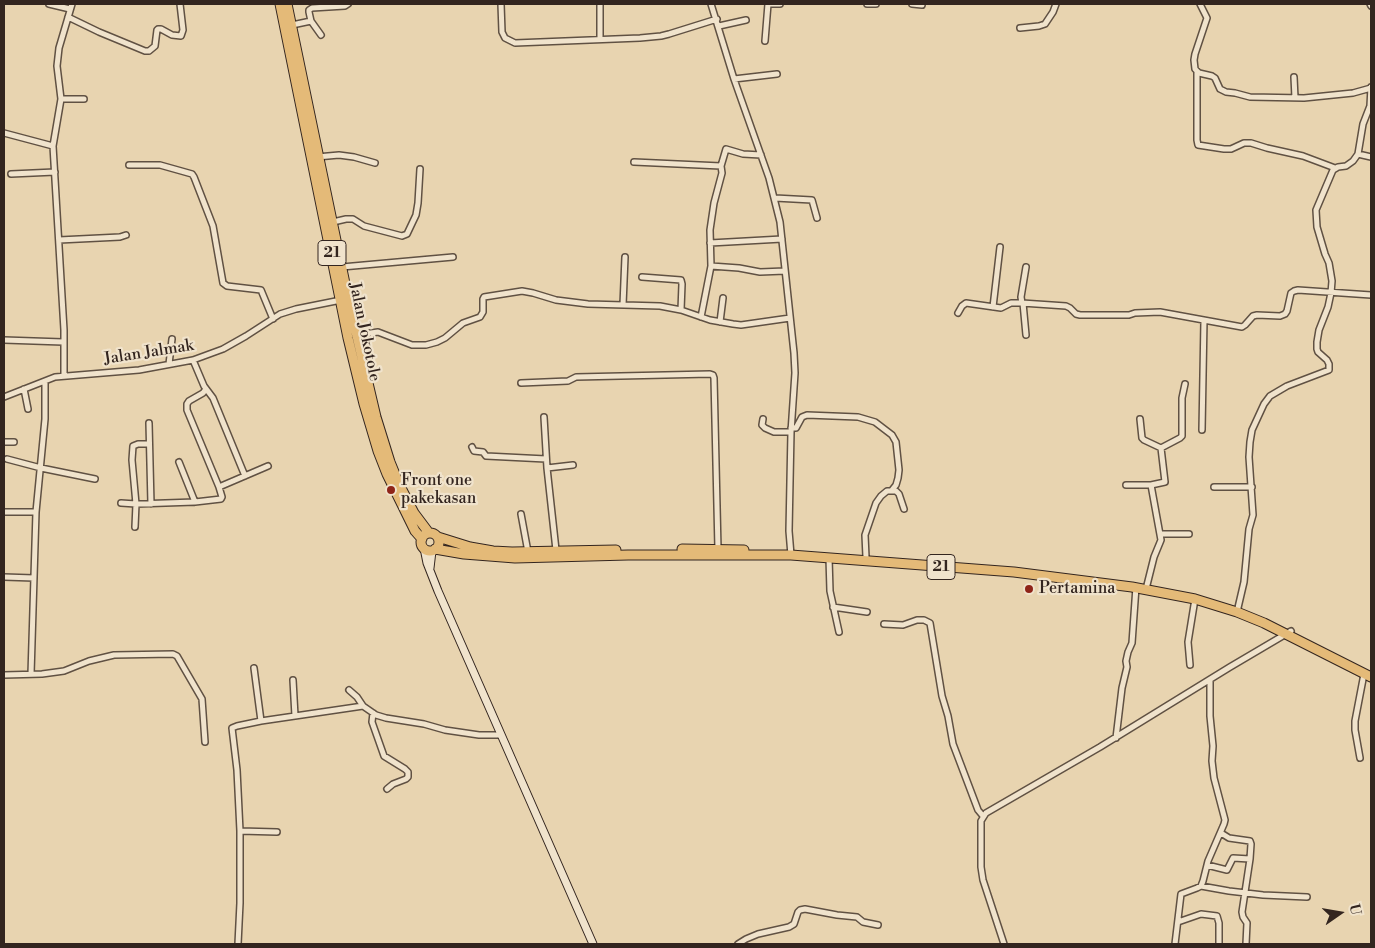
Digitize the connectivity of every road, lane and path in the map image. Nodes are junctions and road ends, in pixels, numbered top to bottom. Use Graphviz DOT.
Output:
graph roads {
  1 [pos="49,4"];
  2 [pos="180,4"];
  3 [pos="280,4"];
  4 [pos="287,4"];
  5 [pos="348,4"];
  6 [pos="501,4"];
  7 [pos="600,4"];
  8 [pos="711,4"];
  9 [pos="770,4"];
  10 [pos="780,4"];
  11 [pos="867,4"];
  12 [pos="876,4"];
  13 [pos="912,4"];
  14 [pos="1056,4"];
  15 [pos="1200,4"];
  16 [pos="922,5"];
  17 [pos="71,6"];
  18 [pos="68,17"];
  19 [pos="717,19"];
  20 [pos="746,20"];
  21 [pos="311,21"];
  22 [pos="292,26"];
  23 [pos="719,26"];
  24 [pos="1020,28"];
  25 [pos="322,35"];
  26 [pos="600,39"];
  27 [pos="765,42"];
  28 [pos="1197,72"];
  29 [pos="777,74"];
  30 [pos="1294,76"];
  31 [pos="734,79"];
  32 [pos="1371,87"];
  33 [pos="1295,98"];
  34 [pos="61,99"];
  35 [pos="84,99"];
  36 [pos="1371,106"];
  37 [pos="4,133"];
  38 [pos="54,146"];
  39 [pos="1358,154"];
  40 [pos="761,155"];
  41 [pos="316,157"];
  42 [pos="1371,157"];
  43 [pos="634,162"];
  44 [pos="375,163"];
  45 [pos="129,165"];
  46 [pos="722,166"];
  47 [pos="1335,168"];
  48 [pos="420,169"];
  49 [pos="55,172"];
  50 [pos="11,174"];
  51 [pos="324,198"];
  52 [pos="775,198"];
  53 [pos="817,218"];
  54 [pos="333,222"];
  55 [pos="126,235"];
  56 [pos="782,239"];
  57 [pos="59,240"];
  58 [pos="710,243"];
  59 [pos="1000,247"];
  60 [pos="453,257"];
  61 [pos="626,257"];
  62 [pos="711,266"];
  63 [pos="342,267"];
  64 [pos="1026,267"];
  65 [pos="785,271"];
  66 [pos="642,277"];
  67 [pos="1331,292"];
  68 [pos="1371,295"];
  69 [pos="722,298"];
  70 [pos="345,299"];
  71 [pos="1023,303"];
  72 [pos="624,305"];
  73 [pos="993,307"];
  74 [pos="682,310"];
  75 [pos="958,313"];
  76 [pos="701,316"];
  77 [pos="273,318"];
  78 [pos="790,318"];
  79 [pos="1204,320"];
  80 [pos="720,322"];
  81 [pos="357,335"];
  82 [pos="1026,335"];
  83 [pos="172,339"];
  84 [pos="4,340"];
  85 [pos="63,342"];
  86 [pos="193,360"];
  87 [pos="169,364"];
  88 [pos="64,376"];
  89 [pos="45,381"];
  90 [pos="521,383"];
  91 [pos="1185,384"];
  92 [pos="206,389"];
  93 [pos="24,390"];
  94 [pos="4,397"];
  95 [pos="28,409"];
  96 [pos="544,417"];
  97 [pos="763,419"];
  98 [pos="1140,419"];
  99 [pos="149,423"];
  100 [pos="791,430"];
  101 [pos="1202,430"];
  102 [pos="4,442"];
  103 [pos="14,442"];
  104 [pos="150,444"];
  105 [pos="472,447"];
  106 [pos="1161,448"];
  107 [pos="7,459"];
  108 [pos="546,459"];
  109 [pos="179,462"];
  110 [pos="573,465"];
  111 [pos="268,466"];
  112 [pos="41,468"];
  113 [pos="547,468"];
  114 [pos="245,476"];
  115 [pos="96,479"];
  116 [pos="1126,485"];
  117 [pos="1151,485"];
  118 [pos="219,487"];
  119 [pos="1214,487"];
  120 [pos="1252,487"];
  121 [pos="892,490"];
  122 [pos="195,502"];
  123 [pos="121,503"];
  124 [pos="136,504"];
  125 [pos="152,504"];
  126 [pos="904,509"];
  127 [pos="4,512"];
  128 [pos="36,512"];
  129 [pos="521,514"];
  130 [pos="135,527"];
  131 [pos="429,533"];
  132 [pos="1160,534"];
  133 [pos="1189,534"];
  134 [pos="438,537"];
  135 [pos="428,547"];
  136 [pos="718,549"];
  137 [pos="556,550"];
  138 [pos="528,552"];
  139 [pos="610,553"];
  140 [pos="790,553"];
  141 [pos="866,557"];
  142 [pos="829,558"];
  143 [pos="4,577"];
  144 [pos="34,578"];
  145 [pos="1147,585"];
  146 [pos="1136,587"];
  147 [pos="1195,599"];
  148 [pos="833,607"];
  149 [pos="1238,610"];
  150 [pos="868,612"];
  151 [pos="884,624"];
  152 [pos="838,632"];
  153 [pos="1289,633"];
  154 [pos="1190,665"];
  155 [pos="254,668"];
  156 [pos="31,674"];
  157 [pos="4,675"];
  158 [pos="1369,675"];
  159 [pos="293,680"];
  160 [pos="1210,680"];
  161 [pos="349,690"];
  162 [pos="363,706"];
  163 [pos="373,713"];
  164 [pos="295,716"];
  165 [pos="261,721"];
  166 [pos="500,735"];
  167 [pos="1116,738"];
  168 [pos="205,742"];
  169 [pos="1360,758"];
  170 [pos="387,789"];
  171 [pos="983,816"];
  172 [pos="240,831"];
  173 [pos="277,832"];
  174 [pos="1220,833"];
  175 [pos="1250,858"];
  176 [pos="1207,865"];
  177 [pos="1201,886"];
  178 [pos="1245,893"];
  179 [pos="1307,897"];
  180 [pos="1178,922"];
  181 [pos="878,926"];
  182 [pos="238,944"];
  183 [pos="593,944"];
  184 [pos="738,944"];
  185 [pos="1004,944"];
  186 [pos="1175,944"];
  187 [pos="1219,944"];
  188 [pos="1246,944"];
  1 -- 17 [label="street"];
  2 -- 18 [label="street"];
  3 -- 41 [label="highway, Jalan Jokotole / 21"];
  4 -- 22 [label="highway, Jalan Jokotole / 21"];
  5 -- 21 [label="street"];
  6 -- 26 [label="street"];
  7 -- 26 [label="street"];
  8 -- 19 [label="street"];
  9 -- 10 [label="street"];
  9 -- 27 [label="street"];
  11 -- 12 [label="street"];
  13 -- 16 [label="street"];
  14 -- 24 [label="street"];
  15 -- 28 [label="street"];
  17 -- 18 [label="street"];
  18 -- 34 [label="street"];
  19 -- 23 [label="street"];
  19 -- 26 [label="street"];
  20 -- 23 [label="street"];
  21 -- 22 [label="street"];
  21 -- 25 [label="street"];
  22 -- 41 [label="highway, Jalan Jokotole / 21"];
  23 -- 31 [label="street"];
  28 -- 33 [label="street"];
  28 -- 47 [label="street"];
  29 -- 31 [label="street"];
  30 -- 33 [label="street"];
  31 -- 40 [label="street"];
  32 -- 33 [label="street"];
  32 -- 36 [label="street"];
  34 -- 35 [label="street"];
  34 -- 38 [label="street"];
  36 -- 39 [label="street"];
  37 -- 38 [label="street"];
  38 -- 49 [label="street"];
  39 -- 42 [label="street"];
  39 -- 47 [label="street"];
  40 -- 46 [label="street"];
  40 -- 52 [label="street"];
  41 -- 44 [label="street"];
  41 -- 51 [label="highway, Jalan Jokotole / 21"];
  43 -- 46 [label="street"];
  45 -- 77 [label="street"];
  46 -- 58 [label="street"];
  47 -- 67 [label="street"];
  48 -- 54 [label="street"];
  49 -- 50 [label="street"];
  49 -- 57 [label="street"];
  51 -- 54 [label="highway, Jalan Jokotole / 21"];
  51 -- 70 [label="highway, Jalan Jokotole / 21"];
  52 -- 53 [label="street"];
  52 -- 56 [label="street"];
  54 -- 63 [label="highway, Jalan Jokotole / 21"];
  55 -- 57 [label="street"];
  56 -- 58 [label="street"];
  56 -- 65 [label="street"];
  57 -- 85 [label="street"];
  58 -- 62 [label="street"];
  59 -- 73 [label="street"];
  60 -- 63 [label="street"];
  61 -- 72 [label="street"];
  62 -- 65 [label="street"];
  62 -- 76 [label="street"];
  63 -- 70 [label="highway, Jalan Jokotole / 21"];
  64 -- 71 [label="street"];
  65 -- 78 [label="street"];
  66 -- 74 [label="street"];
  67 -- 68 [label="street"];
  67 -- 79 [label="street"];
  67 -- 120 [label="street"];
  69 -- 80 [label="street"];
  70 -- 77 [label="street, Jalan Jalmak"];
  70 -- 81 [label="highway, Jalan Jokotole / 21"];
  70 -- 135 [label="highway, Jalan Jokotole / 21"];
  71 -- 73 [label="street"];
  71 -- 79 [label="street"];
  71 -- 82 [label="street"];
  72 -- 74 [label="street"];
  72 -- 81 [label="street"];
  73 -- 75 [label="street"];
  74 -- 76 [label="street"];
  76 -- 80 [label="street"];
  77 -- 86 [label="street, Jalan Jalmak"];
  78 -- 80 [label="street"];
  78 -- 100 [label="street"];
  79 -- 101 [label="street"];
  81 -- 131 [label="highway, Jalan Jokotole / 21"];
  83 -- 87 [label="street"];
  84 -- 85 [label="street"];
  85 -- 88 [label="street"];
  86 -- 87 [label="street, Jalan Jalmak"];
  86 -- 92 [label="street"];
  87 -- 88 [label="street, Jalan Jalmak"];
  88 -- 89 [label="street, Jalan Jalmak"];
  89 -- 93 [label="street, Jalan Jalmak"];
  89 -- 112 [label="street"];
  90 -- 136 [label="street"];
  91 -- 106 [label="street"];
  92 -- 114 [label="street"];
  92 -- 118 [label="street"];
  93 -- 94 [label="street, Jalan Jalmak"];
  93 -- 95 [label="street"];
  96 -- 108 [label="street"];
  97 -- 100 [label="street"];
  98 -- 106 [label="street"];
  99 -- 104 [label="street"];
  100 -- 121 [label="street"];
  100 -- 140 [label="street"];
  102 -- 103 [label="street"];
  104 -- 124 [label="street"];
  104 -- 125 [label="street"];
  105 -- 108 [label="street"];
  106 -- 117 [label="street"];
  107 -- 112 [label="street"];
  108 -- 113 [label="street"];
  109 -- 122 [label="street"];
  110 -- 113 [label="street"];
  111 -- 114 [label="street"];
  112 -- 115 [label="street"];
  112 -- 128 [label="street"];
  113 -- 137 [label="street"];
  114 -- 118 [label="street"];
  116 -- 117 [label="street"];
  117 -- 132 [label="street"];
  118 -- 122 [label="street"];
  119 -- 120 [label="street"];
  120 -- 149 [label="street"];
  121 -- 126 [label="street"];
  121 -- 141 [label="street"];
  122 -- 125 [label="street"];
  123 -- 124 [label="street"];
  124 -- 125 [label="street"];
  124 -- 130 [label="street"];
  127 -- 128 [label="street"];
  128 -- 144 [label="street"];
  129 -- 138 [label="street"];
  131 -- 134 [label="highway, 21"];
  131 -- 135 [label="highway"];
  132 -- 133 [label="street"];
  132 -- 145 [label="street"];
  134 -- 135 [label="highway"];
  134 -- 138 [label="highway, 21"];
  135 -- 139 [label="highway, 21"];
  135 -- 166 [label="main road"];
  136 -- 139 [label="highway, 21"];
  136 -- 140 [label="highway, 21"];
  137 -- 138 [label="highway, 21"];
  137 -- 139 [label="highway, 21"];
  139 -- 140 [label="highway, 21"];
  140 -- 141 [label="highway, 21"];
  140 -- 142 [label="highway, 21"];
  141 -- 145 [label="highway, 21"];
  142 -- 146 [label="highway, 21"];
  142 -- 148 [label="street"];
  143 -- 144 [label="street"];
  144 -- 156 [label="street"];
  145 -- 149 [label="highway, 21"];
  146 -- 147 [label="highway, 21"];
  146 -- 167 [label="street"];
  147 -- 149 [label="highway, 21"];
  147 -- 154 [label="street"];
  148 -- 150 [label="street"];
  148 -- 152 [label="street"];
  149 -- 153 [label="highway, 21"];
  151 -- 171 [label="street"];
  153 -- 158 [label="highway, 21"];
  153 -- 160 [label="street"];
  155 -- 165 [label="street"];
  156 -- 157 [label="street"];
  156 -- 168 [label="street"];
  158 -- 169 [label="street"];
  159 -- 164 [label="street"];
  160 -- 167 [label="street"];
  160 -- 174 [label="street"];
  161 -- 162 [label="street"];
  162 -- 163 [label="street"];
  162 -- 164 [label="street"];
  163 -- 166 [label="street"];
  163 -- 170 [label="street"];
  164 -- 165 [label="street"];
  165 -- 172 [label="street"];
  166 -- 183 [label="main road"];
  167 -- 171 [label="street"];
  171 -- 185 [label="street"];
  172 -- 173 [label="street"];
  172 -- 182 [label="street"];
  174 -- 175 [label="street"];
  174 -- 176 [label="street"];
  175 -- 176 [label="street"];
  175 -- 178 [label="street"];
  176 -- 177 [label="street"];
  177 -- 178 [label="street"];
  177 -- 180 [label="street"];
  178 -- 179 [label="street"];
  178 -- 188 [label="street"];
  180 -- 186 [label="street"];
  180 -- 187 [label="street"];
  181 -- 184 [label="street"];
}
